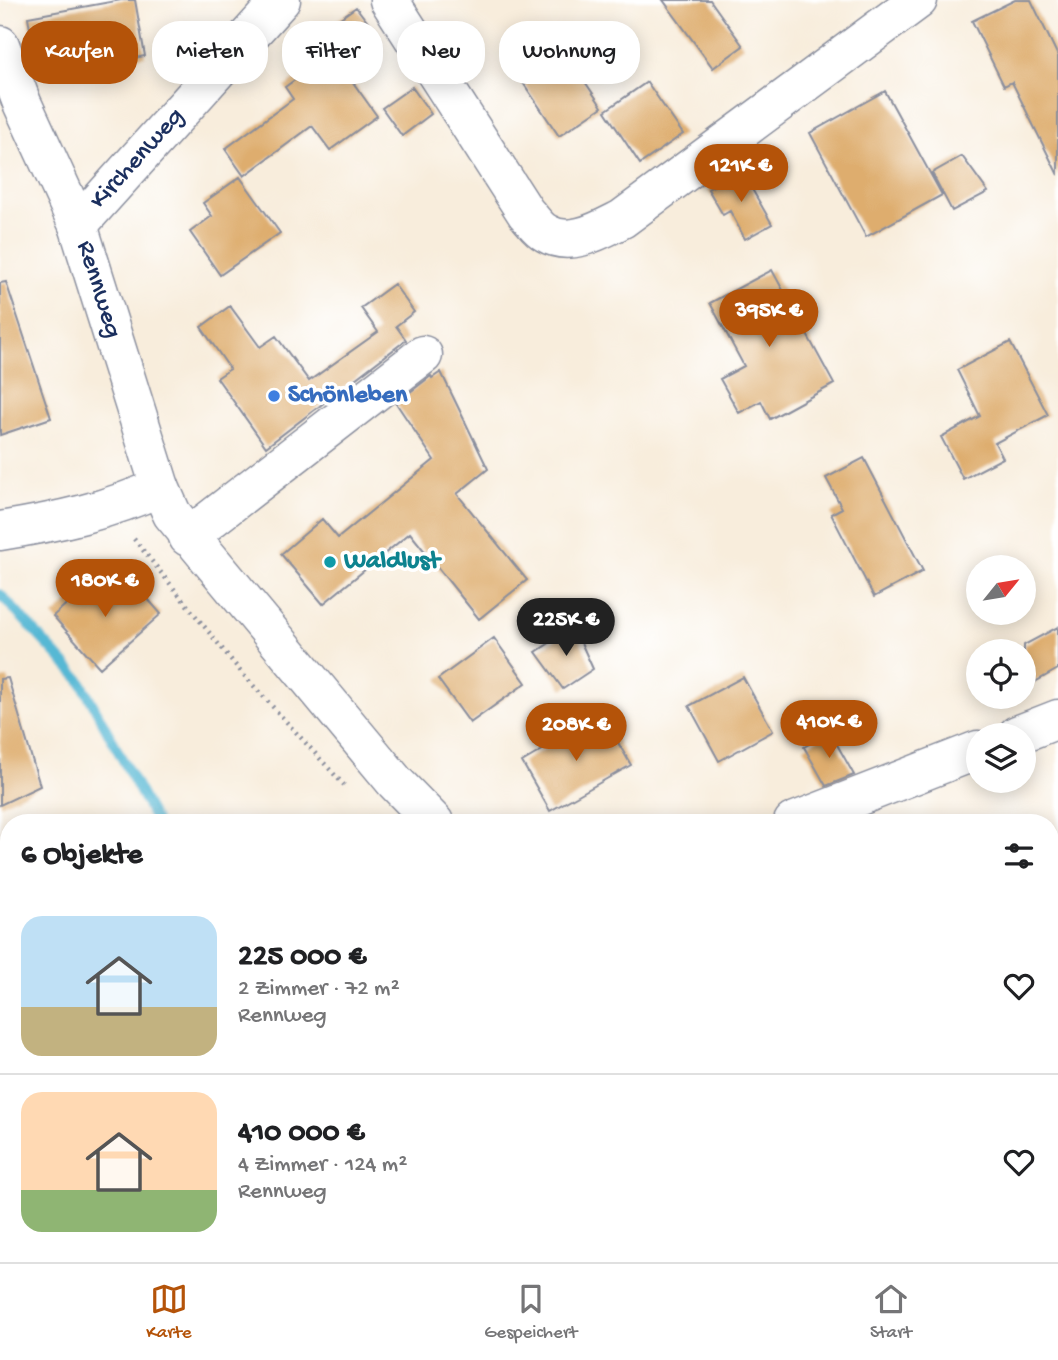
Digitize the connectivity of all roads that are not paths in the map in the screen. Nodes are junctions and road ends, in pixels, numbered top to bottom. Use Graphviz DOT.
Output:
graph roads {
  1 [pos="281,0"];
  2 [pos="388,0"];
  3 [pos="918,0"];
  4 [pos="0,46"];
  5 [pos="11,108"];
  6 [pos="78,225"];
  7 [pos="423,355"];
  8 [pos="160,487"];
  9 [pos="0,531"];
  10 [pos="188,537"];
  11 [pos="1058,719"];
  12 [pos="1036,728"];
  13 [pos="966,755"];
  14 [pos="426,814"];
  15 [pos="814,814"];
  1 -- 6 [label="street, Kirchenweg"];
  2 -- 3 [label="street"];
  4 -- 5 [label="street, Rennweg"];
  5 -- 6 [label="street, Rennweg"];
  6 -- 8 [label="street, Rennweg"];
  7 -- 10 [label="street"];
  8 -- 9 [label="street"];
  8 -- 10 [label="street, Rennweg"];
  10 -- 14 [label="street, Rennweg"];
  11 -- 12 [label="street"];
  13 -- 15 [label="street"];
}
